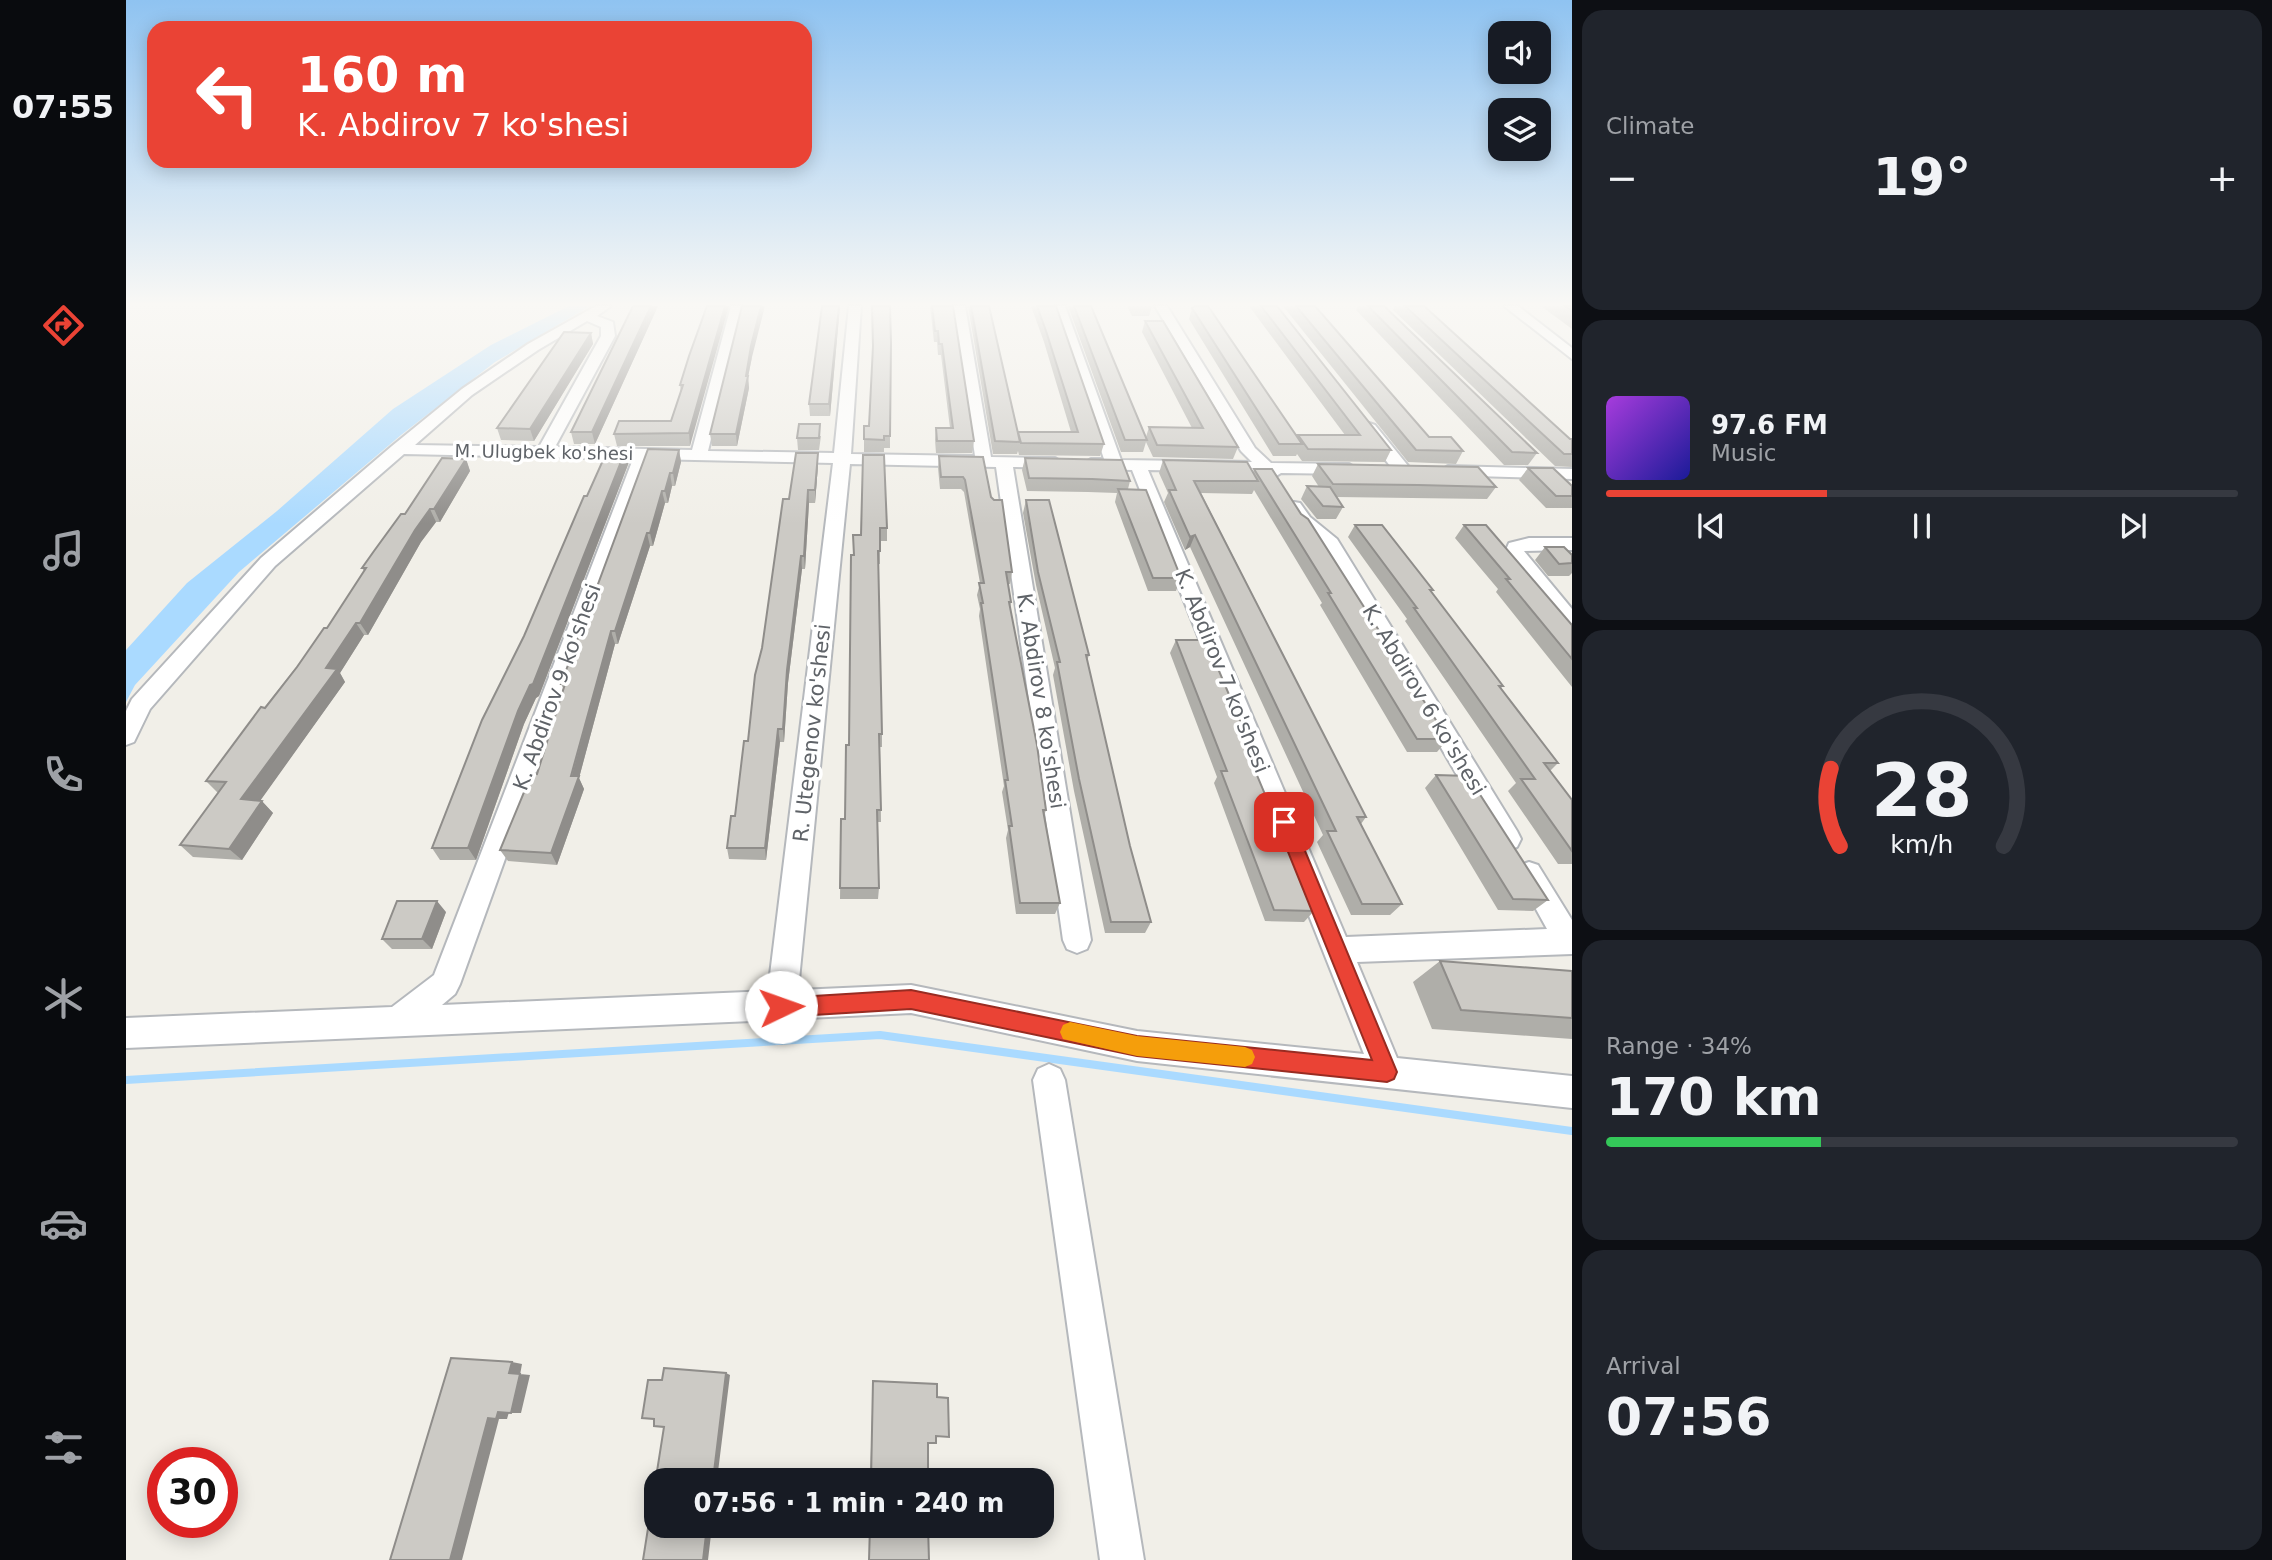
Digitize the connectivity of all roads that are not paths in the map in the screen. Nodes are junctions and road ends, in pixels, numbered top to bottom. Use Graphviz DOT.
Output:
graph roads {
  1 [pos="485,379"];
  2 [pos="584,379"];
  3 [pos="719,379"];
  4 [pos="849,379"];
  5 [pos="975,379"];
  6 [pos="1090,379"];
  7 [pos="1205,379"];
  8 [pos="1360,416"];
  9 [pos="398,449"];
  10 [pos="544,452"];
  11 [pos="643,454"];
  12 [pos="1531,455"];
  13 [pos="699,456"];
  14 [pos="842,459"];
  15 [pos="994,462"];
  16 [pos="1126,465"];
  17 [pos="1270,468"];
  18 [pos="1416,471"];
  19 [pos="1550,474"];
  20 [pos="1572,474"];
  21 [pos="1572,495"];
  22 [pos="1572,544"];
  23 [pos="1572,622"];
  24 [pos="126,736"];
  25 [pos="1077,940"];
  26 [pos="1571,941"];
  27 [pos="1337,950"];
  28 [pos="781,1007"];
  29 [pos="398,1022"];
  30 [pos="126,1033"];
  31 [pos="1387,1072"];
  32 [pos="1049,1080"];
  33 [pos="1572,1091"];
  34 [pos="1122,1560"];
  1 -- 9 [label="street"];
  2 -- 10 [label="street"];
  3 -- 13 [label="street"];
  4 -- 14 [label="street, R. Utegenov ko'shesi"];
  5 -- 15 [label="street, K. Abdirov 8 ko'shesi"];
  6 -- 16 [label="street, K. Abdirov 7 ko'shesi"];
  7 -- 17 [label="street, K. Abdirov 6 ko'shesi"];
  8 -- 18 [label="street"];
  9 -- 10 [label="street, M. Ulugbek ko'shesi"];
  9 -- 24 [label="street"];
  10 -- 11 [label="street, M. Ulugbek ko'shesi"];
  11 -- 13 [label="street, M. Ulugbek ko'shesi"];
  11 -- 29 [label="street, K. Abdirov 9 ko'shesi"];
  12 -- 19 [label="street"];
  13 -- 14 [label="street, M. Ulugbek ko'shesi"];
  14 -- 15 [label="street, M. Ulugbek ko'shesi"];
  14 -- 28 [label="street, R. Utegenov ko'shesi"];
  15 -- 16 [label="street, M. Ulugbek ko'shesi"];
  15 -- 25 [label="street, K. Abdirov 8 ko'shesi"];
  16 -- 17 [label="street, M. Ulugbek ko'shesi"];
  16 -- 27 [label="street, K. Abdirov 7 ko'shesi"];
  17 -- 18 [label="street, M. Ulugbek ko'shesi"];
  17 -- 26 [label="street, K. Abdirov 6 ko'shesi"];
  18 -- 19 [label="street, M. Ulugbek ko'shesi"];
  19 -- 20 [label="street, M. Ulugbek ko'shesi"];
  19 -- 21 [label="street"];
  22 -- 23 [label="street"];
  26 -- 27 [label="street"];
  27 -- 31 [label="street, K. Abdirov 7 ko'shesi"];
  28 -- 29 [label="street"];
  28 -- 31 [label="street"];
  29 -- 30 [label="street"];
  31 -- 33 [label="street"];
  32 -- 34 [label="street"];
}
